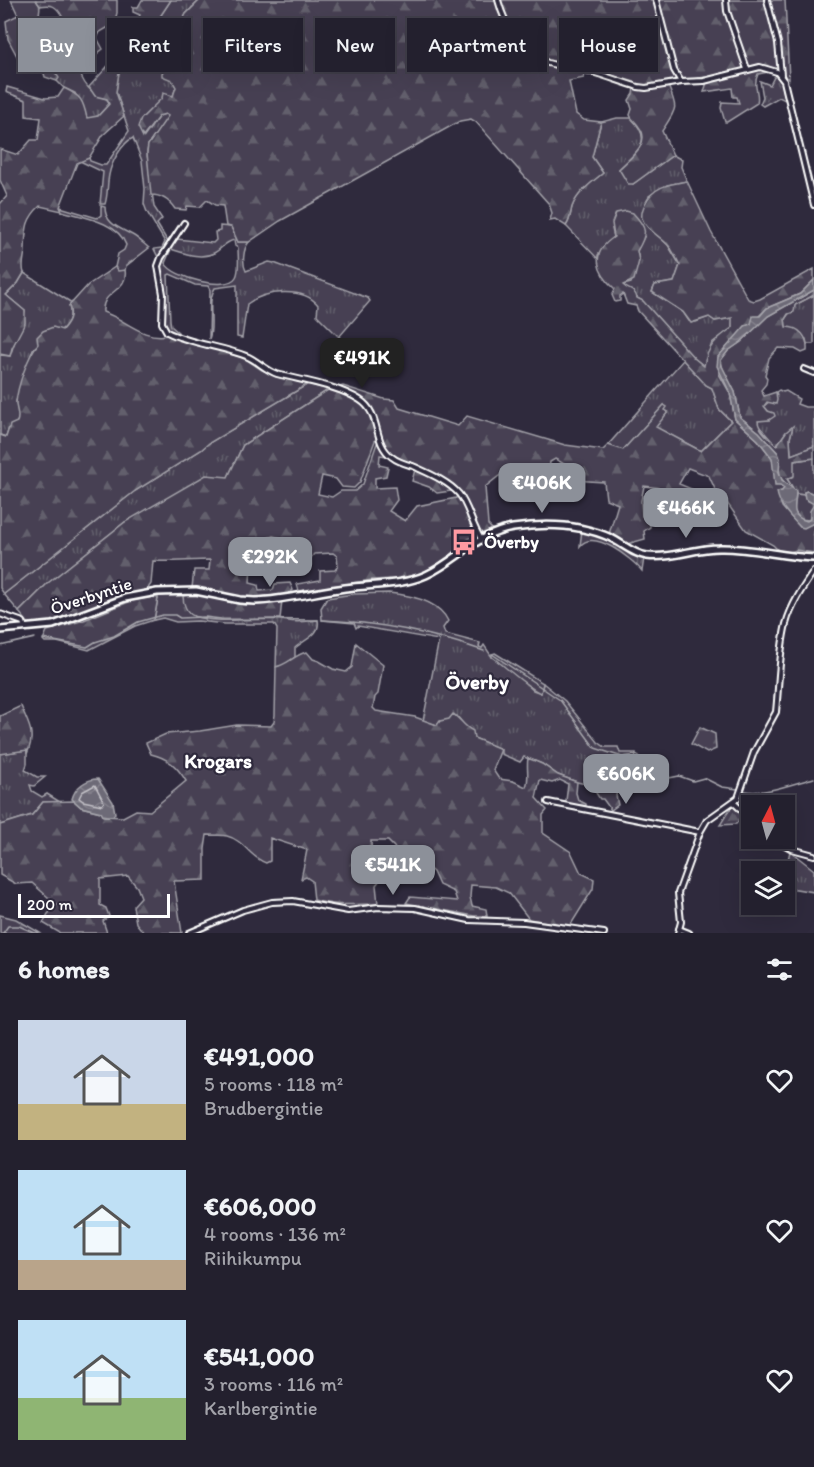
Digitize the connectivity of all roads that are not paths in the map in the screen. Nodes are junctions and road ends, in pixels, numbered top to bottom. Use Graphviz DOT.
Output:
graph roads {
  1 [pos="498,0"];
  2 [pos="656,0"];
  3 [pos="726,0"];
  4 [pos="767,0"];
  5 [pos="747,69"];
  6 [pos="781,76"];
  7 [pos="681,82"];
  8 [pos="814,205"];
  9 [pos="184,223"];
  10 [pos="804,369"];
  11 [pos="814,373"];
  12 [pos="481,539"];
  13 [pos="814,558"];
  14 [pos="814,571"];
  15 [pos="0,614"];
  16 [pos="25,628"];
  17 [pos="0,630"];
  18 [pos="548,802"];
  19 [pos="733,802"];
  20 [pos="741,810"];
  21 [pos="700,832"];
  22 [pos="792,849"];
  23 [pos="814,855"];
  24 [pos="679,931"];
  25 [pos="189,933"];
  26 [pos="604,933"];
  27 [pos="689,933"];
  1 -- 7 [label="street"];
  2 -- 7 [label="street"];
  3 -- 5 [label="street"];
  4 -- 6 [label="street"];
  5 -- 6 [label="street"];
  5 -- 7 [label="street"];
  6 -- 8 [label="street"];
  9 -- 12 [label="street"];
  10 -- 11 [label="street"];
  12 -- 13 [label="street, Överbyntie"];
  12 -- 16 [label="street, Överbyntie"];
  14 -- 19 [label="street"];
  15 -- 16 [label="street"];
  16 -- 17 [label="street, Överbyntie"];
  18 -- 21 [label="street"];
  19 -- 20 [label="street"];
  19 -- 21 [label="street"];
  21 -- 24 [label="street"];
  22 -- 23 [label="street"];
  24 -- 27 [label="street"];
  25 -- 26 [label="street"];
}
